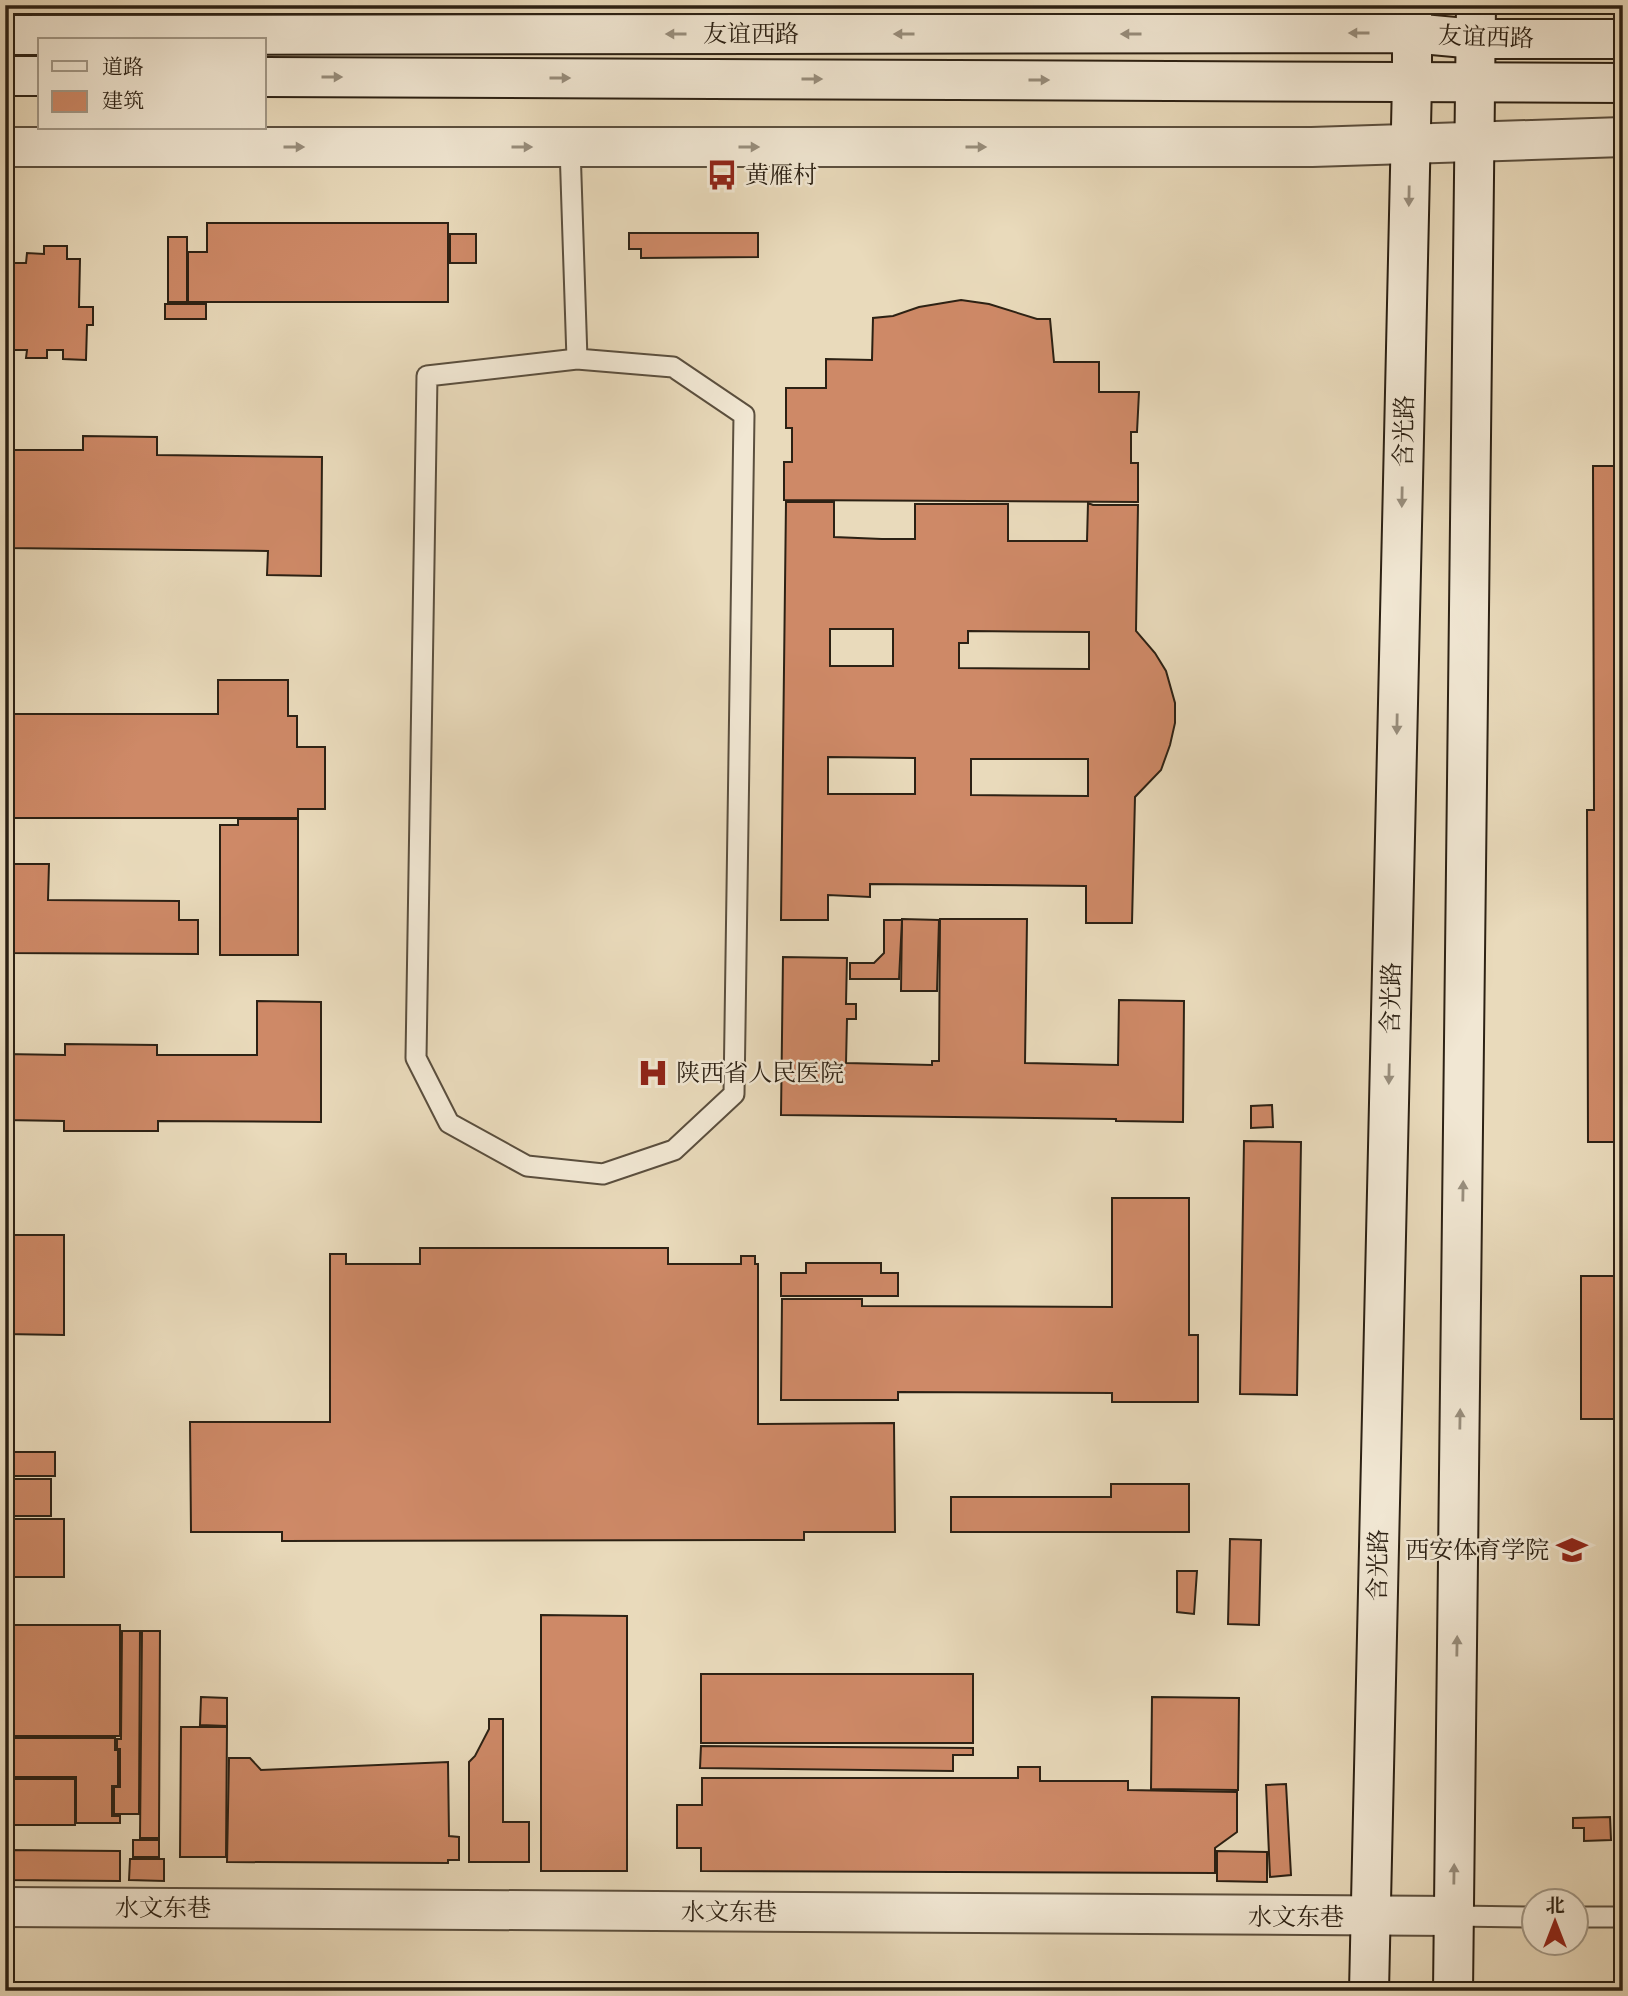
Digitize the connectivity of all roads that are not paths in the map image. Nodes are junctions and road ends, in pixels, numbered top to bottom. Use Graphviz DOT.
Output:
graph roads {
  1 [pos="1411,19"];
  2 [pos="1476,22"];
  3 [pos="5,35"];
  4 [pos="1623,39"];
  5 [pos="5,76"];
  6 [pos="38,76"];
  7 [pos="266,77"];
  8 [pos="1412,82"];
  9 [pos="1476,83"];
  10 [pos="1623,83"];
  11 [pos="1623,137"];
  12 [pos="1476,141"];
  13 [pos="1410,143"];
  14 [pos="5,147"];
  15 [pos="570,147"];
  16 [pos="577,359"];
  17 [pos="5,1907"];
  18 [pos="1454,1916"];
  19 [pos="1369,1917"];
  20 [pos="1520,1917"];
  21 [pos="1590,1917"];
  22 [pos="1623,1917"];
  23 [pos="1369,1991"];
  24 [pos="1453,1991"];
  1 -- 2 [label="main road, 友谊西路"];
  1 -- 3 [label="main road, 友谊西路, one-way"];
  1 -- 8 [label="main road, 含光路"];
  2 -- 4 [label="main road, 友谊西路"];
  2 -- 9 [label="main road"];
  5 -- 6 [label="main road"];
  7 -- 8 [label="main road, 友谊西路, one-way"];
  8 -- 9 [label="main road, 友谊西路"];
  8 -- 13 [label="main road, 含光路"];
  9 -- 10 [label="main road, 友谊西路"];
  9 -- 12 [label="main road"];
  11 -- 12 [label="main road"];
  12 -- 13 [label="main road"];
  18 -- 12 [label="main road, one-way"];
  15 -- 13 [label="main road, one-way"];
  13 -- 19 [label="main road, 含光路, one-way"];
  14 -- 15 [label="main road, one-way"];
  15 -- 16 [label="lane"];
  16 -- 16 [label="lane"];
  17 -- 19 [label="main road, 水文东巷"];
  18 -- 19 [label="main road, 水文东巷"];
  18 -- 20 [label="lane"];
  18 -- 24 [label="main road"];
  19 -- 23 [label="main road, 含光路"];
  21 -- 22 [label="lane"];
}
